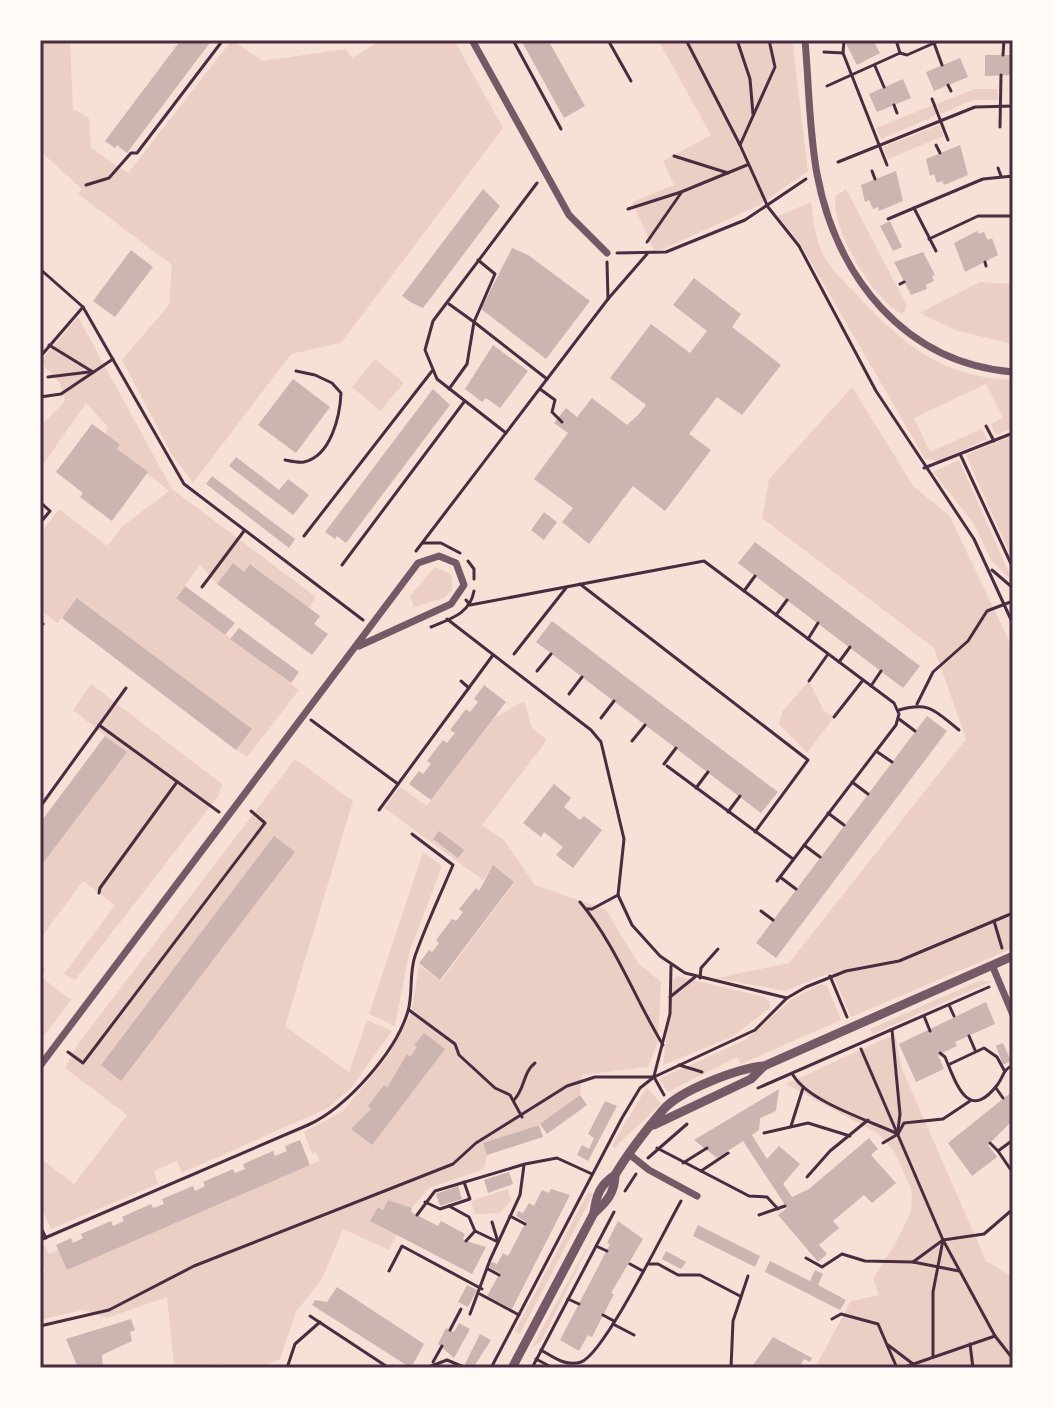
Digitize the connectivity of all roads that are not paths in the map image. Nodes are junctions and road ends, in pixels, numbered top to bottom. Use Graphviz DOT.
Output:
graph roads {
  1 [pos="472,40"];
  2 [pos="805,40"];
  3 [pos="607,253"];
  4 [pos="1013,372"];
  5 [pos="359,646"];
  6 [pos="1010,958"];
  7 [pos="992,965"];
  8 [pos="1013,1015"];
  9 [pos="40,1066"];
  10 [pos="629,1154"];
  11 [pos="697,1196"];
  12 [pos="512,1368"];
  1 -- 3 [label="street"];
  2 -- 4 [label="street"];
  5 -- 5 [label="street"];
  5 -- 9 [label="street"];
  6 -- 7 [label="street"];
  7 -- 8 [label="street"];
  7 -- 10 [label="street"];
  10 -- 11 [label="street"];
  10 -- 12 [label="street"];
}
